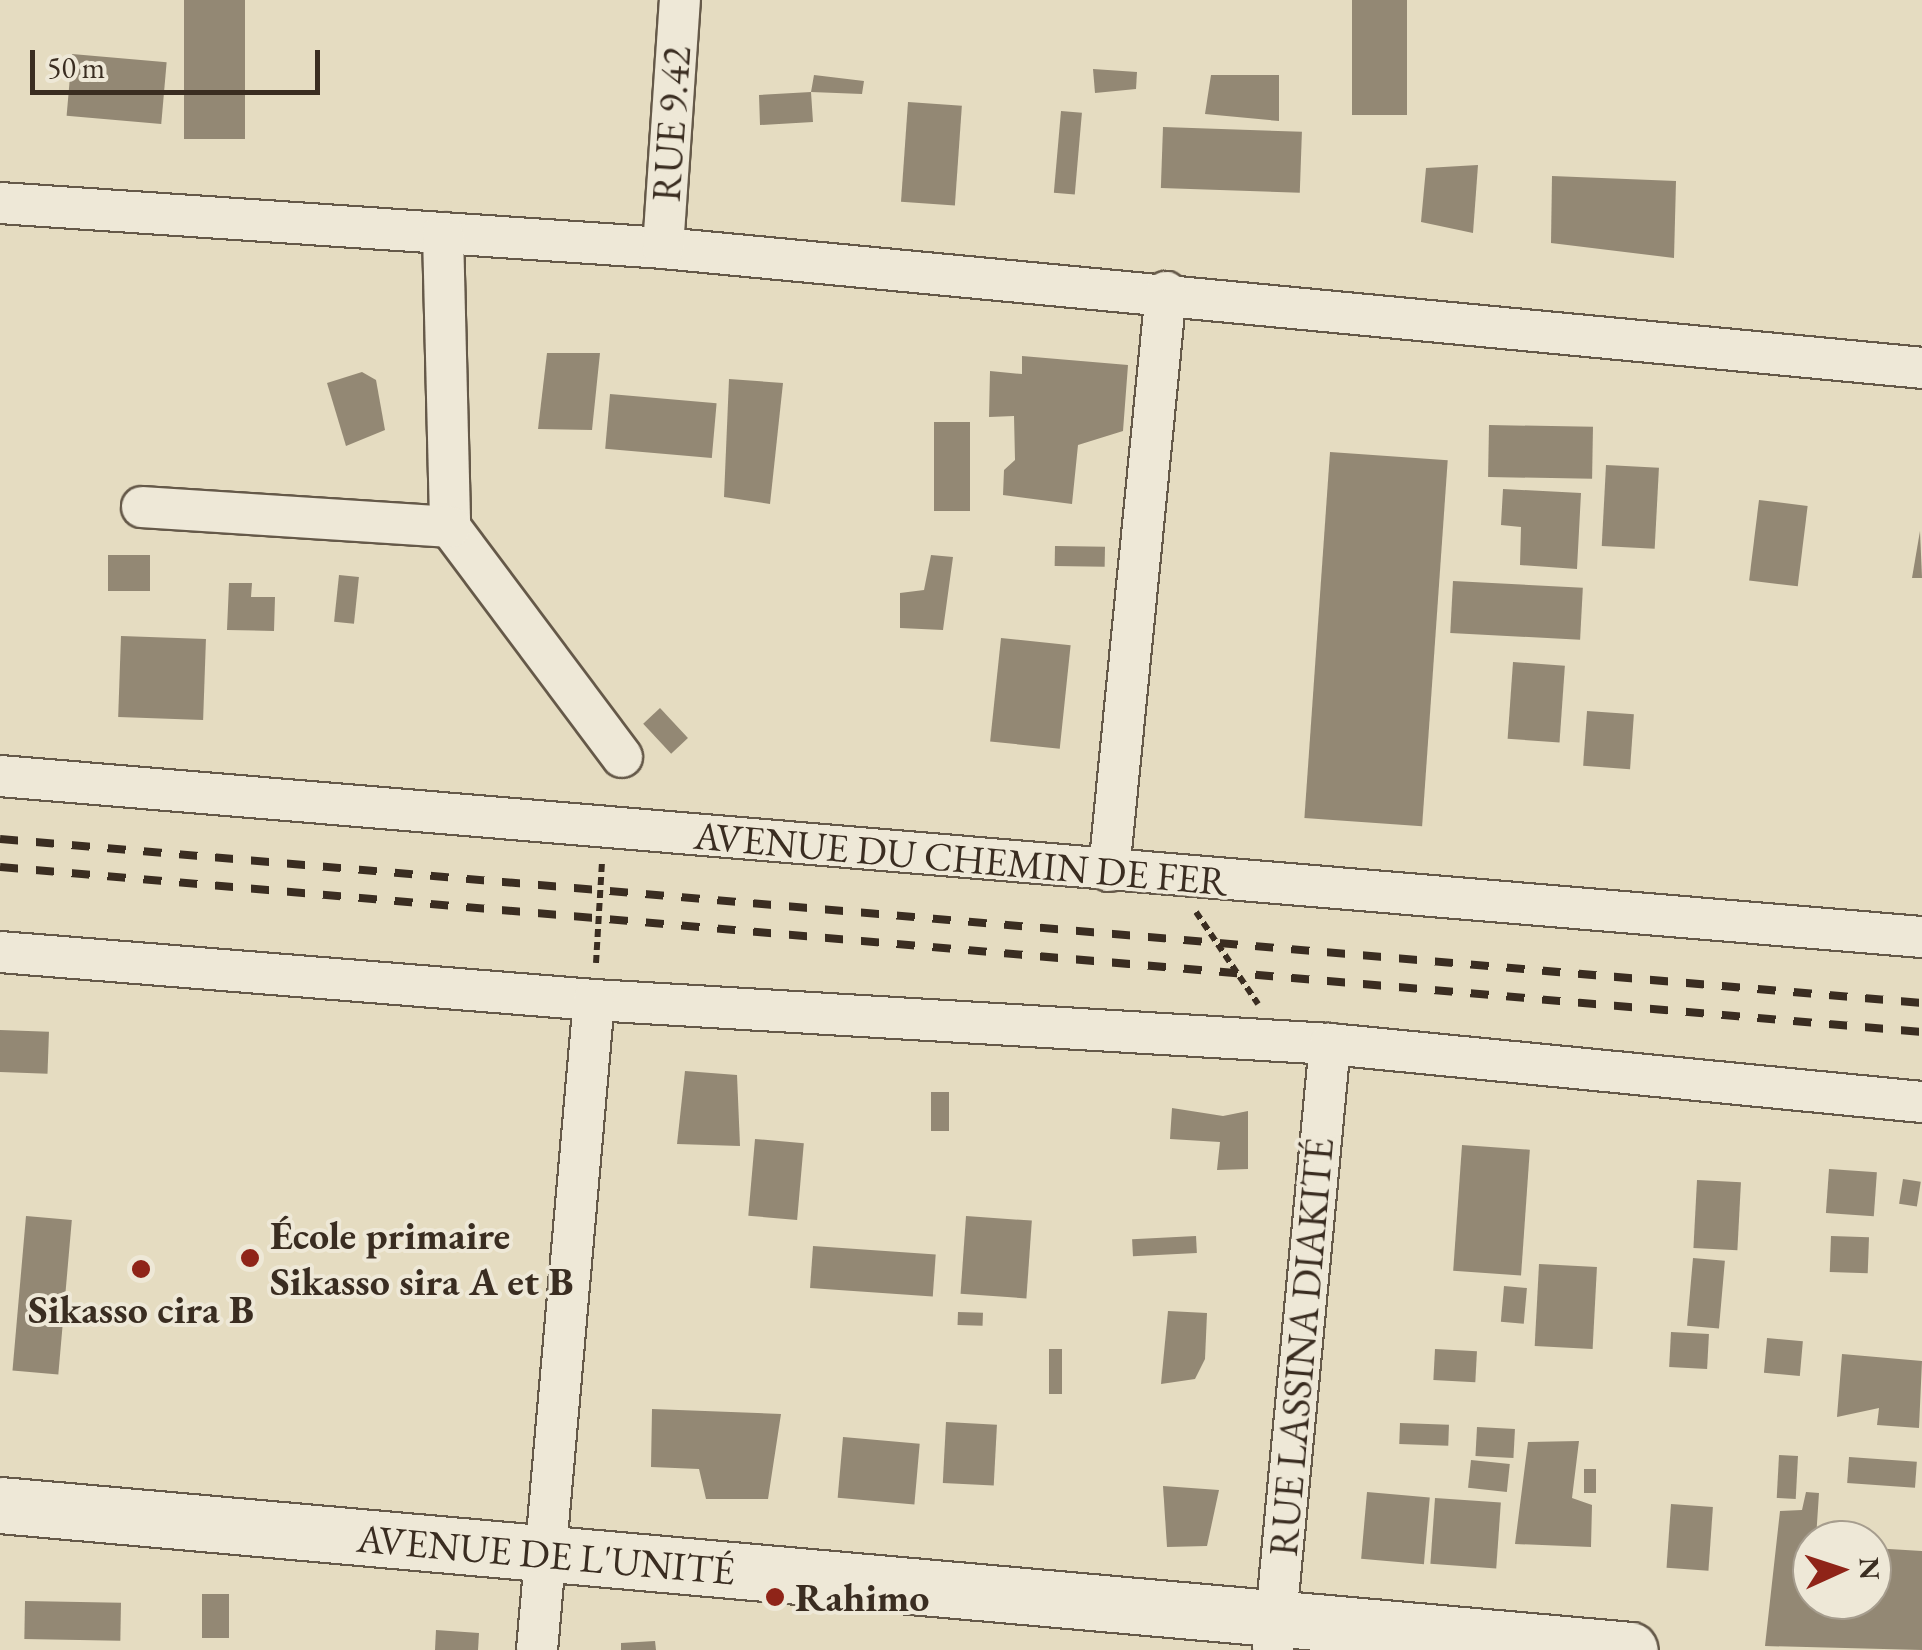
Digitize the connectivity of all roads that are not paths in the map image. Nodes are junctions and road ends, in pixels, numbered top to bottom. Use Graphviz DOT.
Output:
graph roads {
  1 [pos="680,0"];
  2 [pos="0,203"];
  3 [pos="443,232"];
  4 [pos="663,248"];
  5 [pos="1166,292"];
  6 [pos="1922,368"];
  7 [pos="142,508"];
  8 [pos="450,527"];
  9 [pos="622,756"];
  10 [pos="0,776"];
  11 [pos="1109,872"];
  12 [pos="1922,936"];
  13 [pos="0,952"];
  14 [pos="594,1000"];
  15 [pos="1330,1044"];
  16 [pos="1922,1102"];
  17 [pos="0,1506"];
  18 [pos="546,1553"];
  19 [pos="1274,1636"];
  20 [pos="538,1650"];
  21 [pos="1630,1650"];
  1 -- 4 [label="street, RUE 9.42"];
  2 -- 3 [label="street"];
  3 -- 4 [label="street"];
  3 -- 8 [label="street"];
  4 -- 5 [label="street"];
  5 -- 6 [label="street"];
  5 -- 11 [label="street"];
  7 -- 8 [label="street"];
  8 -- 9 [label="street"];
  10 -- 11 [label="street, AVENUE DU CHEMIN DE FER"];
  11 -- 12 [label="street, AVENUE DU CHEMIN DE FER"];
  13 -- 14 [label="street"];
  14 -- 15 [label="street"];
  14 -- 18 [label="street"];
  15 -- 16 [label="street"];
  15 -- 19 [label="street, RUE LASSINA DIAKITÉ"];
  17 -- 18 [label="street, AVENUE DE L'UNITÉ"];
  18 -- 19 [label="street, AVENUE DE L'UNITÉ"];
  18 -- 20 [label="street"];
  19 -- 21 [label="street, AVENUE DE L'UNITÉ"];
}
